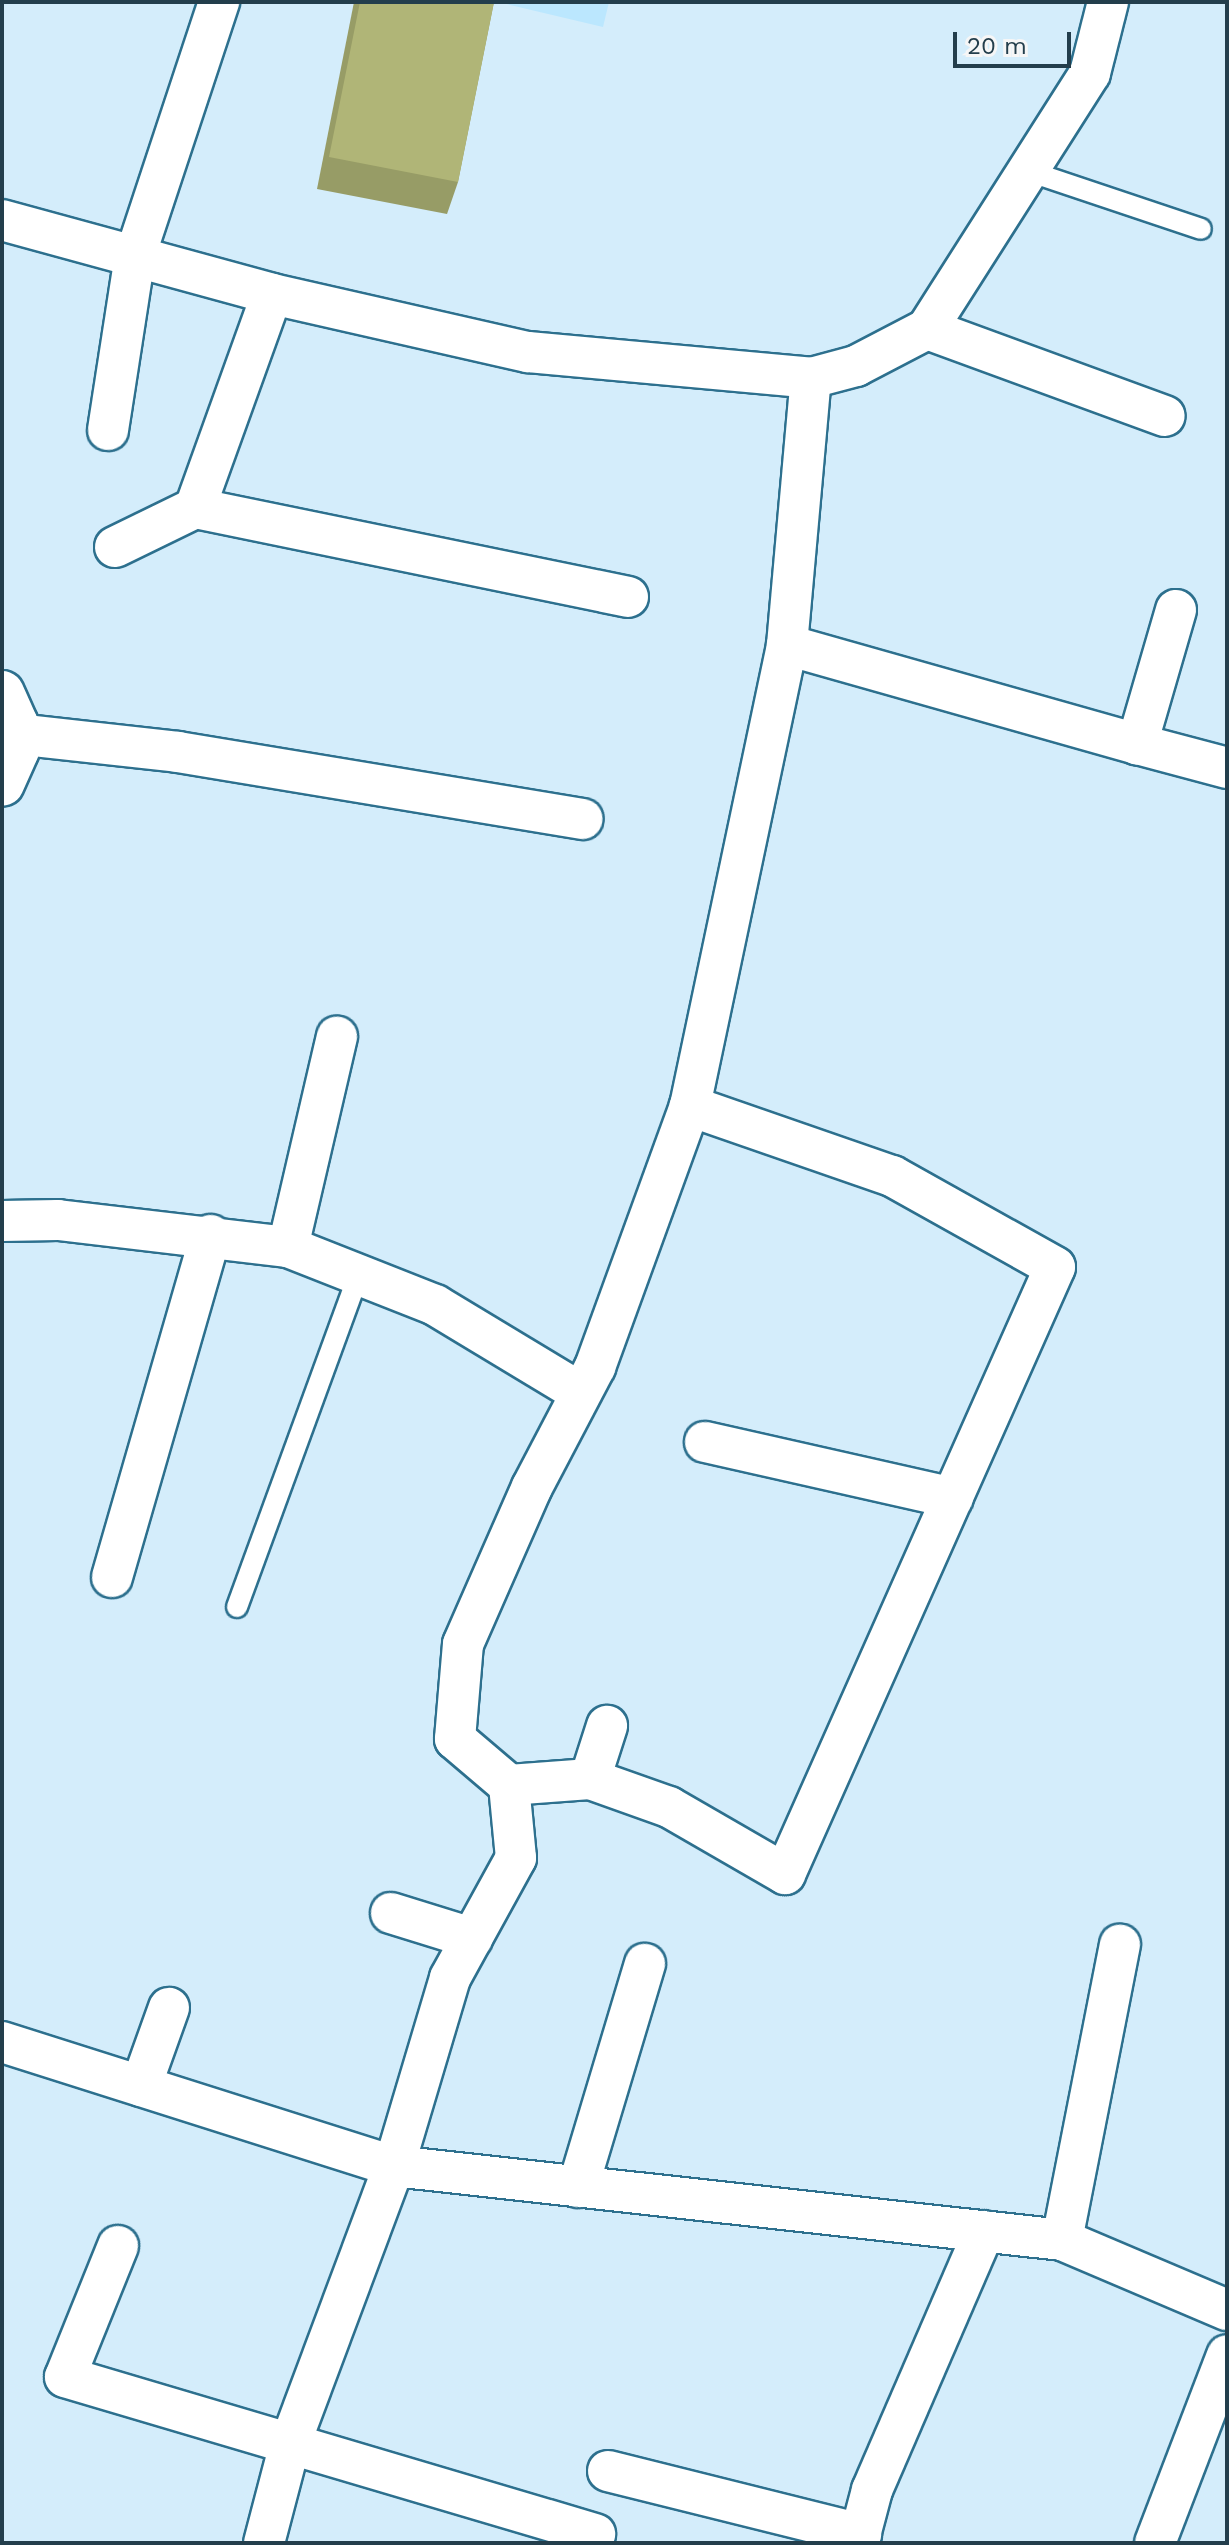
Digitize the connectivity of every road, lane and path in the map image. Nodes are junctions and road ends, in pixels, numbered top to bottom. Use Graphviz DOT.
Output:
graph roads {
  1 [pos="219,2"];
  2 [pos="1108,2"];
  3 [pos="1031,172"];
  4 [pos="2,220"];
  5 [pos="1201,229"];
  6 [pos="135,256"];
  7 [pos="272,294"];
  8 [pos="927,329"];
  9 [pos="811,378"];
  10 [pos="1165,416"];
  11 [pos="108,430"];
  12 [pos="195,508"];
  13 [pos="115,547"];
  14 [pos="628,597"];
  15 [pos="1176,610"];
  16 [pos="787,645"];
  17 [pos="2,693"];
  18 [pos="16,734"];
  19 [pos="1137,744"];
  20 [pos="1227,768"];
  21 [pos="2,784"];
  22 [pos="582,819"];
  23 [pos="337,1037"];
  24 [pos="690,1106"];
  25 [pos="2,1221"];
  26 [pos="211,1235"];
  27 [pos="288,1247"];
  28 [pos="359,1273"];
  29 [pos="581,1393"];
  30 [pos="705,1442"];
  31 [pos="953,1498"];
  32 [pos="112,1577"];
  33 [pos="237,1607"];
  34 [pos="607,1726"];
  35 [pos="590,1779"];
  36 [pos="509,1785"];
  37 [pos="391,1913"];
  38 [pos="472,1938"];
  39 [pos="1120,1945"];
  40 [pos="645,1964"];
  41 [pos="169,2008"];
  42 [pos="2,2042"];
  43 [pos="141,2086"];
  44 [pos="394,2166"];
  45 [pos="578,2187"];
  46 [pos="984,2231"];
  47 [pos="1062,2240"];
  48 [pos="118,2246"];
  49 [pos="1227,2310"];
  50 [pos="1227,2355"];
  51 [pos="290,2444"];
  52 [pos="594,2538"];
  53 [pos="860,2538"];
  54 [pos="264,2543"];
  55 [pos="1155,2543"];
  1 -- 6 [label="street"];
  2 -- 3 [label="street"];
  3 -- 5 [label="lane"];
  3 -- 8 [label="street"];
  4 -- 6 [label="street"];
  6 -- 7 [label="street"];
  6 -- 11 [label="street"];
  7 -- 9 [label="street"];
  7 -- 12 [label="street"];
  8 -- 9 [label="street"];
  8 -- 10 [label="street"];
  9 -- 16 [label="street"];
  12 -- 13 [label="street"];
  12 -- 14 [label="street"];
  15 -- 19 [label="street"];
  16 -- 19 [label="street"];
  16 -- 24 [label="street"];
  17 -- 18 [label="main road"];
  18 -- 21 [label="main road"];
  18 -- 22 [label="street"];
  19 -- 20 [label="street"];
  23 -- 27 [label="street"];
  24 -- 29 [label="street"];
  24 -- 31 [label="street"];
  25 -- 26 [label="street"];
  26 -- 27 [label="street"];
  26 -- 32 [label="street"];
  27 -- 28 [label="street"];
  28 -- 29 [label="street"];
  28 -- 33 [label="lane"];
  29 -- 36 [label="street"];
  30 -- 31 [label="street"];
  31 -- 35 [label="street"];
  34 -- 35 [label="street"];
  35 -- 36 [label="street"];
  36 -- 38 [label="street"];
  37 -- 38 [label="street"];
  38 -- 44 [label="street"];
  39 -- 47 [label="street"];
  40 -- 45 [label="street"];
  41 -- 43 [label="street"];
  42 -- 43 [label="street"];
  43 -- 44 [label="street"];
  44 -- 45 [label="street"];
  44 -- 51 [label="street"];
  45 -- 46 [label="street"];
  46 -- 47 [label="street"];
  46 -- 53 [label="street"];
  47 -- 49 [label="street"];
  48 -- 51 [label="street"];
  50 -- 55 [label="street"];
  51 -- 52 [label="street"];
  51 -- 54 [label="street"];
  52 -- 53 [label="street"];
}
